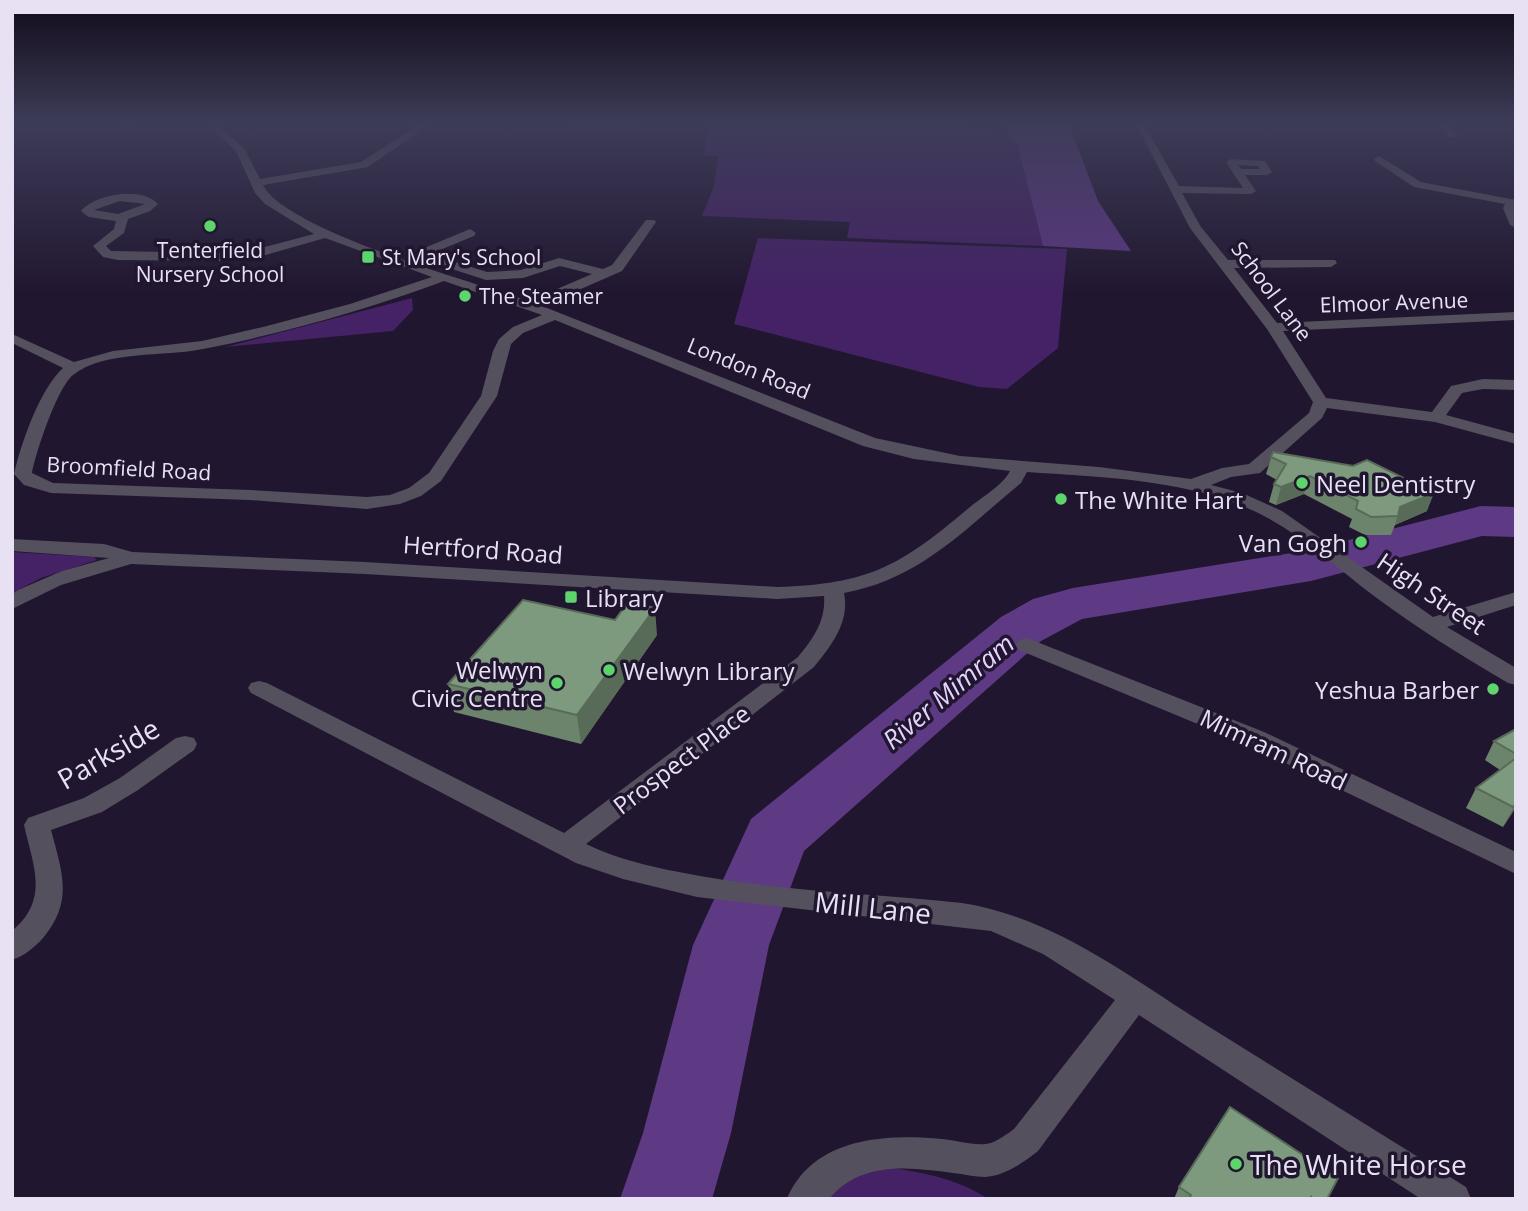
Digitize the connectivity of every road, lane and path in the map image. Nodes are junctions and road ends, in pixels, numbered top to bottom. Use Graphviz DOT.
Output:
graph roads {
  1 [pos="272,181"];
  2 [pos="1169,181"];
  3 [pos="1243,181"];
  4 [pos="1411,181"];
  5 [pos="257,183"];
  6 [pos="1173,189"];
  7 [pos="1513,203"];
  8 [pos="123,215"];
  9 [pos="650,222"];
  10 [pos="1516,225"];
  11 [pos="470,233"];
  12 [pos="324,235"];
  13 [pos="1331,263"];
  14 [pos="1223,264"];
  15 [pos="607,274"];
  16 [pos="444,277"];
  17 [pos="530,306"];
  18 [pos="555,315"];
  19 [pos="1516,316"];
  20 [pos="1273,327"];
  21 [pos="15,338"];
  22 [pos="74,367"];
  23 [pos="1516,385"];
  24 [pos="1321,402"];
  25 [pos="1436,417"];
  26 [pos="1516,439"];
  27 [pos="970,463"];
  28 [pos="1021,467"];
  29 [pos="1254,469"];
  30 [pos="1194,485"];
  31 [pos="999,491"];
  32 [pos="1250,502"];
  33 [pos="12,545"];
  34 [pos="1319,545"];
  35 [pos="130,558"];
  36 [pos="833,589"];
  37 [pos="1516,598"];
  38 [pos="12,603"];
  39 [pos="1430,625"];
  40 [pos="1027,645"];
  41 [pos="1516,678"];
  42 [pos="259,688"];
  43 [pos="185,744"];
  44 [pos="566,845"];
  45 [pos="1516,864"];
  46 [pos="12,948"];
  47 [pos="1136,996"];
  48 [pos="804,1199"];
  49 [pos="1453,1199"];
  1 -- 5 [label="street"];
  2 -- 6 [label="street, School Lane"];
  3 -- 6 [label="street"];
  4 -- 7 [label="street"];
  5 -- 12 [label="street, London Road"];
  6 -- 14 [label="street, School Lane"];
  7 -- 10 [label="street"];
  8 -- 12 [label="street"];
  9 -- 15 [label="street"];
  11 -- 15 [label="street"];
  12 -- 16 [label="street, London Road"];
  13 -- 14 [label="street"];
  14 -- 20 [label="street, School Lane"];
  15 -- 17 [label="street"];
  16 -- 17 [label="street, London Road"];
  16 -- 22 [label="street"];
  17 -- 18 [label="street, London Road"];
  18 -- 22 [label="street, Broomfield Road"];
  18 -- 27 [label="street, London Road"];
  19 -- 20 [label="street, Elmoor Avenue"];
  20 -- 24 [label="street, School Lane"];
  21 -- 22 [label="street"];
  23 -- 25 [label="street"];
  24 -- 25 [label="street"];
  24 -- 29 [label="street"];
  25 -- 26 [label="street"];
  27 -- 28 [label="street, London Road"];
  27 -- 31 [label="street"];
  28 -- 30 [label="street, London Road"];
  28 -- 31 [label="street"];
  29 -- 30 [label="street"];
  29 -- 32 [label="street"];
  30 -- 32 [label="street, London Road"];
  31 -- 36 [label="street"];
  32 -- 34 [label="street, London Road"];
  33 -- 35 [label="street, Hertford Road"];
  34 -- 39 [label="street, High Street"];
  35 -- 36 [label="street, Hertford Road"];
  35 -- 38 [label="street, Hertford Road"];
  36 -- 44 [label="street, Prospect Place"];
  37 -- 39 [label="street"];
  39 -- 41 [label="street, High Street"];
  40 -- 45 [label="street, Mimram Road"];
  42 -- 44 [label="street, Mill Lane"];
  43 -- 46 [label="street, Parkside"];
  44 -- 47 [label="street, Mill Lane"];
  47 -- 48 [label="street"];
  47 -- 49 [label="street, Mill Lane"];
}
